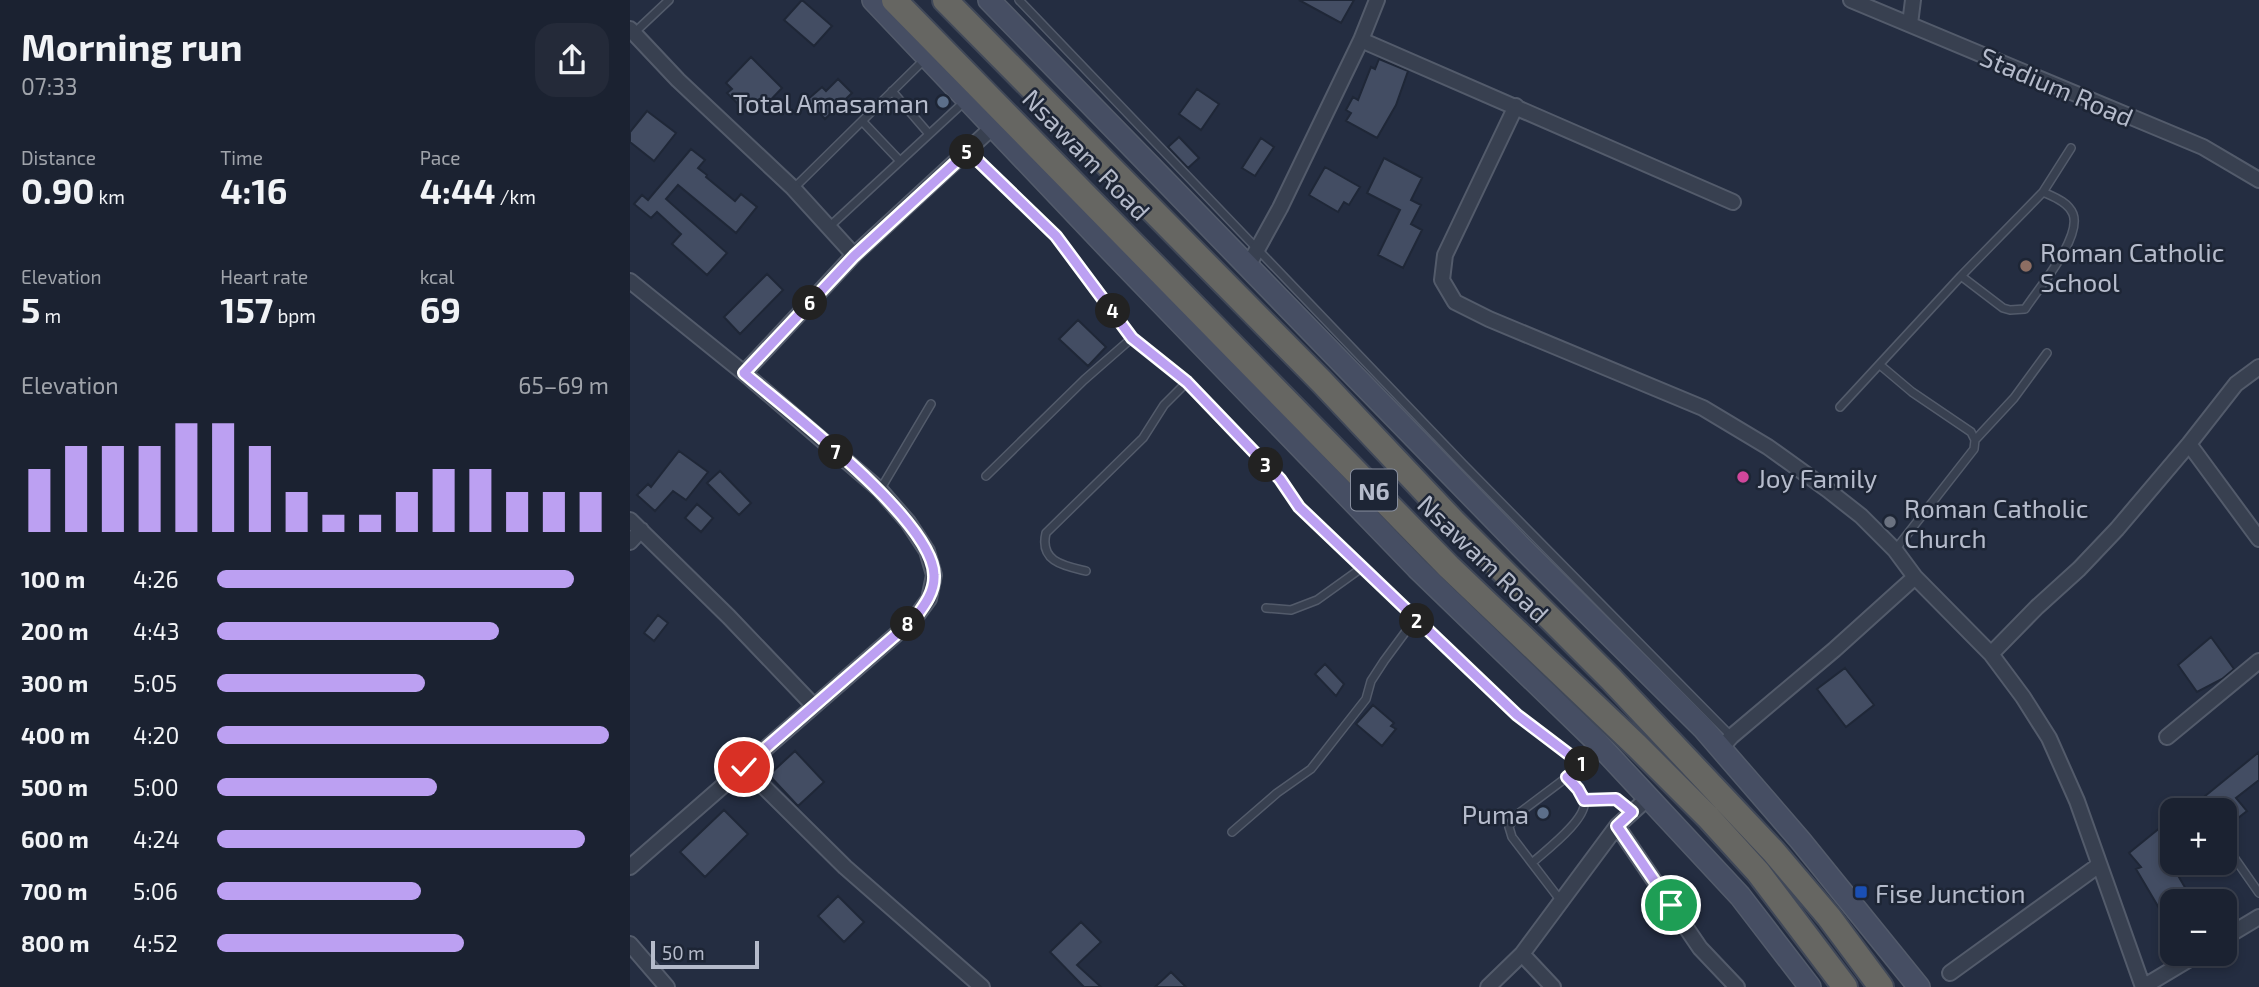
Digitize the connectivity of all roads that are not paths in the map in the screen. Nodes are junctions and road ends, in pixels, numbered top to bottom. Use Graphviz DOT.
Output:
graph roads {
  1 [pos="669,0"];
  2 [pos="873,0"];
  3 [pos="894,0"];
  4 [pos="945,0"];
  5 [pos="989,0"];
  6 [pos="1019,0"];
  7 [pos="1377,0"];
  8 [pos="1851,0"];
  9 [pos="1913,0"];
  10 [pos="1910,24"];
  11 [pos="632,31"];
  12 [pos="1362,40"];
  13 [pos="928,57"];
  14 [pos="892,92"];
  15 [pos="967,99"];
  16 [pos="1516,106"];
  17 [pos="862,121"];
  18 [pos="994,126"];
  19 [pos="929,134"];
  20 [pos="2071,148"];
  21 [pos="968,151"];
  22 [pos="900,161"];
  23 [pos="2259,180"];
  24 [pos="793,188"];
  25 [pos="2043,192"];
  26 [pos="1733,202"];
  27 [pos="828,227"];
  28 [pos="854,256"];
  29 [pos="1253,257"];
  30 [pos="1961,276"];
  31 [pos="630,281"];
  32 [pos="1132,338"];
  33 [pos="2047,353"];
  34 [pos="1880,365"];
  35 [pos="2259,368"];
  36 [pos="744,373"];
  37 [pos="1187,382"];
  38 [pos="932,404"];
  39 [pos="1840,407"];
  40 [pos="1975,440"];
  41 [pos="2189,444"];
  42 [pos="986,476"];
  43 [pos="880,490"];
  44 [pos="635,525"];
  45 [pos="2259,539"];
  46 [pos="630,542"];
  47 [pos="1895,550"];
  48 [pos="1363,567"];
  49 [pos="1086,571"];
  50 [pos="1915,577"];
  51 [pos="1266,608"];
  52 [pos="1415,619"];
  53 [pos="1992,654"];
  54 [pos="2259,662"];
  55 [pos="813,705"];
  56 [pos="2167,737"];
  57 [pos="1726,742"];
  58 [pos="1603,750"];
  59 [pos="1583,765"];
  60 [pos="744,767"];
  61 [pos="1567,777"];
  62 [pos="1648,798"];
  63 [pos="1584,800"];
  64 [pos="1632,812"];
  65 [pos="1617,826"];
  66 [pos="1232,832"];
  67 [pos="2237,862"];
  68 [pos="1532,863"];
  69 [pos="2099,865"];
  70 [pos="630,867"];
  71 [pos="2259,893"];
  72 [pos="1560,901"];
  73 [pos="2259,917"];
  74 [pos="2237,930"];
  75 [pos="630,944"];
  76 [pos="1522,954"];
  77 [pos="2178,966"];
  78 [pos="1950,973"];
  79 [pos="667,987"];
  80 [pos="982,987"];
  81 [pos="1488,987"];
  82 [pos="1553,987"];
  83 [pos="1737,987"];
  84 [pos="1810,987"];
  85 [pos="1845,987"];
  86 [pos="1881,987"];
  87 [pos="1919,987"];
  88 [pos="2143,987"];
  1 -- 11 [label="lane"];
  2 -- 13 [label="main road"];
  3 -- 85 [label="highway, Nsawam Road / N6"];
  4 -- 86 [label="highway, Nsawam Road / N6"];
  5 -- 29 [label="main road"];
  6 -- 29 [label="lane"];
  7 -- 12 [label="street"];
  8 -- 10 [label="street, Stadium Road"];
  9 -- 10 [label="street"];
  10 -- 23 [label="street, Stadium Road"];
  11 -- 24 [label="street"];
  12 -- 16 [label="street"];
  12 -- 29 [label="street"];
  13 -- 14 [label="lane"];
  13 -- 15 [label="main road"];
  14 -- 17 [label="lane"];
  14 -- 19 [label="lane"];
  15 -- 18 [label="main road"];
  15 -- 19 [label="lane"];
  16 -- 26 [label="street"];
  16 -- 47 [label="street"];
  17 -- 22 [label="lane"];
  17 -- 24 [label="lane"];
  18 -- 21 [label="street"];
  18 -- 58 [label="main road"];
  19 -- 22 [label="lane"];
  20 -- 25 [label="lane"];
  21 -- 28 [label="street"];
  21 -- 32 [label="lane"];
  22 -- 27 [label="lane"];
  24 -- 27 [label="street"];
  25 -- 30 [label="lane"];
  25 -- 30 [label="lane"];
  27 -- 28 [label="street"];
  28 -- 36 [label="street"];
  29 -- 57 [label="main road"];
  30 -- 34 [label="lane"];
  31 -- 36 [label="street"];
  32 -- 37 [label="lane"];
  32 -- 42 [label="lane"];
  33 -- 40 [label="lane"];
  34 -- 39 [label="lane"];
  34 -- 40 [label="lane"];
  35 -- 41 [label="street"];
  36 -- 43 [label="street"];
  37 -- 48 [label="lane"];
  37 -- 49 [label="lane"];
  38 -- 43 [label="lane"];
  40 -- 47 [label="lane"];
  41 -- 45 [label="street"];
  41 -- 53 [label="street"];
  43 -- 55 [label="street"];
  44 -- 46 [label="street"];
  44 -- 55 [label="street"];
  47 -- 50 [label="street"];
  48 -- 51 [label="lane"];
  48 -- 52 [label="lane"];
  50 -- 53 [label="street"];
  50 -- 57 [label="street"];
  52 -- 59 [label="lane"];
  52 -- 66 [label="lane"];
  53 -- 69 [label="street"];
  54 -- 56 [label="street"];
  55 -- 60 [label="street"];
  57 -- 87 [label="main road"];
  58 -- 59 [label="lane"];
  58 -- 62 [label="main road"];
  59 -- 61 [label="lane"];
  60 -- 70 [label="street"];
  60 -- 80 [label="street"];
  61 -- 63 [label="lane"];
  61 -- 68 [label="lane"];
  62 -- 64 [label="street"];
  62 -- 84 [label="main road"];
  63 -- 64 [label="lane"];
  63 -- 68 [label="lane"];
  64 -- 65 [label="street"];
  65 -- 72 [label="street"];
  65 -- 83 [label="street"];
  67 -- 71 [label="lane"];
  68 -- 72 [label="lane"];
  69 -- 78 [label="street"];
  69 -- 88 [label="street"];
  72 -- 76 [label="street"];
  73 -- 74 [label="street"];
  75 -- 79 [label="street"];
  76 -- 81 [label="street"];
  76 -- 82 [label="street"];
  77 -- 88 [label="street"];
}
